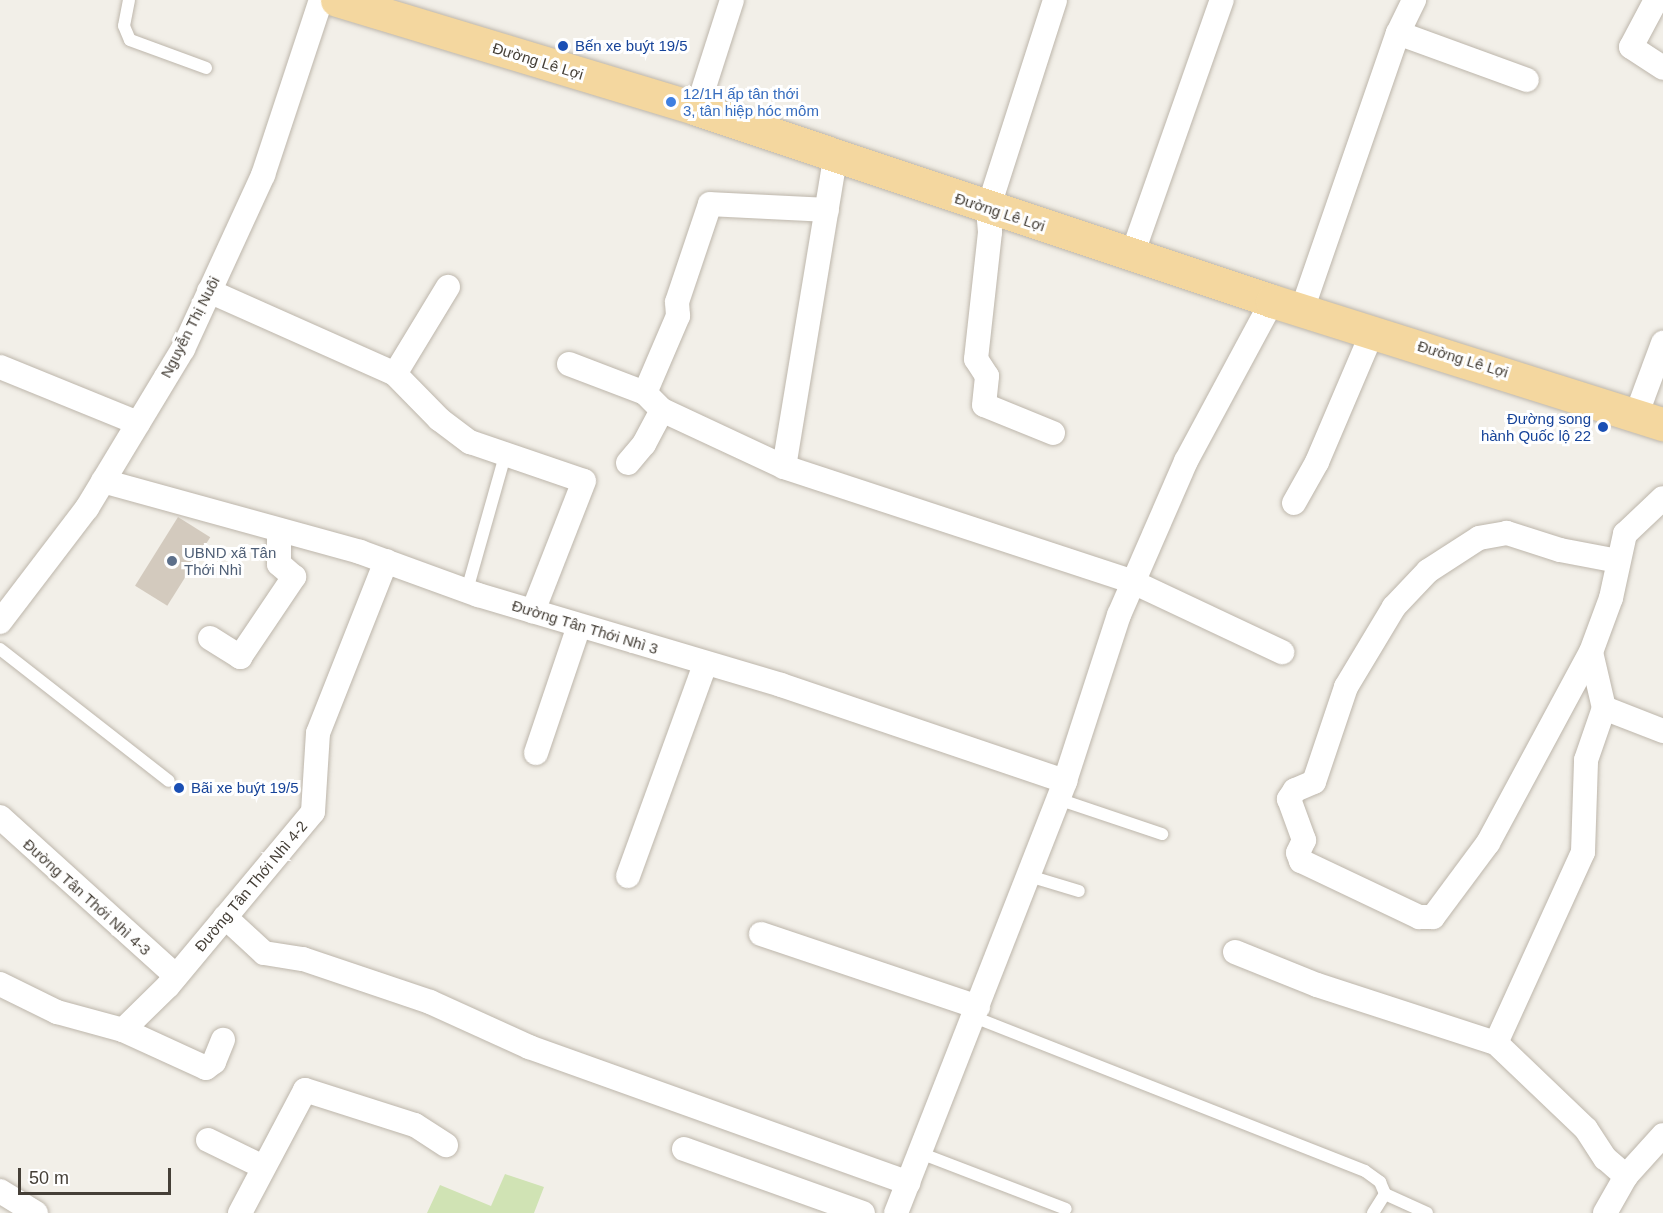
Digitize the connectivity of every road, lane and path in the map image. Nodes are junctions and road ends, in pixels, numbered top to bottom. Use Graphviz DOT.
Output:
graph roads {
  1 [pos="129,0"];
  2 [pos="321,0"];
  3 [pos="337,0"];
  4 [pos="1055,0"];
  5 [pos="1222,0"];
  6 [pos="1414,0"];
  7 [pos="1656,0"];
  8 [pos="728,1"];
  9 [pos="1398,33"];
  10 [pos="206,68"];
  11 [pos="1663,68"];
  12 [pos="1527,80"];
  13 [pos="697,110"];
  14 [pos="835,158"];
  15 [pos="988,209"];
  16 [pos="826,210"];
  17 [pos="1132,255"];
  18 [pos="448,287"];
  19 [pos="209,291"];
  20 [pos="1287,304"];
  21 [pos="1373,331"];
  22 [pos="1663,343"];
  23 [pos="569,364"];
  24 [pos="0,367"];
  25 [pos="395,374"];
  26 [pos="653,401"];
  27 [pos="1650,418"];
  28 [pos="138,423"];
  29 [pos="1053,433"];
  30 [pos="505,456"];
  31 [pos="628,463"];
  32 [pos="784,467"];
  33 [pos="103,481"];
  34 [pos="1663,498"];
  35 [pos="1294,503"];
  36 [pos="279,530"];
  37 [pos="386,561"];
  38 [pos="1618,561"];
  39 [pos="1133,582"];
  40 [pos="467,590"];
  41 [pos="533,611"];
  42 [pos="0,622"];
  43 [pos="579,626"];
  44 [pos="210,638"];
  45 [pos="0,649"];
  46 [pos="1282,652"];
  47 [pos="1591,652"];
  48 [pos="705,664"];
  49 [pos="1604,708"];
  50 [pos="1663,731"];
  51 [pos="536,753"];
  52 [pos="169,781"];
  53 [pos="1062,790"];
  54 [pos="0,817"];
  55 [pos="1162,834"];
  56 [pos="628,876"];
  57 [pos="1029,876"];
  58 [pos="1079,891"];
  59 [pos="225,917"];
  60 [pos="761,934"];
  61 [pos="1235,952"];
  62 [pos="176,976"];
  63 [pos="0,984"];
  64 [pos="976,1012"];
  65 [pos="123,1030"];
  66 [pos="223,1040"];
  67 [pos="1496,1043"];
  68 [pos="1663,1135"];
  69 [pos="208,1140"];
  70 [pos="446,1145"];
  71 [pos="684,1149"];
  72 [pos="920,1153"];
  73 [pos="263,1167"];
  74 [pos="1626,1176"];
  75 [pos="908,1183"];
  76 [pos="0,1191"];
  77 [pos="1385,1194"];
  78 [pos="1066,1209"];
  79 [pos="36,1213"];
  80 [pos="240,1213"];
  81 [pos="863,1213"];
  82 [pos="896,1213"];
  83 [pos="1373,1213"];
  84 [pos="1427,1213"];
  85 [pos="1605,1213"];
  1 -- 10 [label="lane"];
  2 -- 19 [label="street, Nguyễn Thị Nuôi"];
  3 -- 13 [label="main road, Đường Lê Lợi"];
  4 -- 15 [label="street"];
  5 -- 17 [label="street"];
  6 -- 9 [label="street"];
  7 -- 11 [label="street"];
  8 -- 13 [label="street"];
  9 -- 12 [label="street"];
  9 -- 20 [label="street"];
  13 -- 14 [label="main road, Đường Lê Lợi"];
  14 -- 15 [label="main road, Đường Lê Lợi"];
  14 -- 16 [label="street"];
  15 -- 17 [label="main road, Đường Lê Lợi"];
  15 -- 29 [label="street"];
  16 -- 26 [label="street"];
  16 -- 32 [label="street"];
  17 -- 20 [label="main road, Đường Lê Lợi"];
  18 -- 25 [label="street"];
  19 -- 25 [label="street"];
  19 -- 28 [label="street, Nguyễn Thị Nuôi"];
  20 -- 21 [label="main road, Đường Lê Lợi"];
  20 -- 39 [label="street"];
  21 -- 27 [label="main road, Đường Lê Lợi"];
  21 -- 35 [label="street"];
  22 -- 27 [label="street"];
  23 -- 26 [label="street"];
  24 -- 28 [label="street"];
  25 -- 30 [label="street"];
  26 -- 31 [label="street"];
  26 -- 32 [label="street"];
  28 -- 33 [label="street, Nguyễn Thị Nuôi"];
  30 -- 40 [label="lane"];
  30 -- 41 [label="street"];
  32 -- 39 [label="street"];
  33 -- 36 [label="street, Đường Tân Thới Nhì 3"];
  33 -- 42 [label="street, Nguyễn Thị Nuôi"];
  34 -- 38 [label="street"];
  36 -- 37 [label="street, Đường Tân Thới Nhì 3"];
  36 -- 44 [label="street"];
  37 -- 40 [label="street, Đường Tân Thới Nhì 3"];
  37 -- 59 [label="street, Đường Tân Thới Nhì 4-2"];
  38 -- 47 [label="street"];
  38 -- 47 [label="street"];
  39 -- 46 [label="street"];
  39 -- 53 [label="street"];
  40 -- 41 [label="street, Đường Tân Thới Nhì 3"];
  41 -- 43 [label="street, Đường Tân Thới Nhì 3"];
  43 -- 48 [label="street, Đường Tân Thới Nhì 3"];
  43 -- 51 [label="street"];
  45 -- 52 [label="lane"];
  47 -- 49 [label="street"];
  48 -- 53 [label="street, Đường Tân Thới Nhì 3"];
  48 -- 56 [label="street"];
  49 -- 50 [label="street"];
  49 -- 67 [label="street"];
  53 -- 55 [label="lane"];
  53 -- 57 [label="street"];
  54 -- 62 [label="street, Đường Tân Thới Nhì 4-3"];
  57 -- 58 [label="lane"];
  57 -- 64 [label="street"];
  59 -- 62 [label="street, Đường Tân Thới Nhì 4-2"];
  59 -- 75 [label="street"];
  60 -- 64 [label="street"];
  61 -- 67 [label="street"];
  62 -- 65 [label="street, Đường Tân Thới Nhì 4-2"];
  63 -- 65 [label="street"];
  64 -- 72 [label="street"];
  64 -- 77 [label="lane"];
  65 -- 66 [label="street"];
  67 -- 74 [label="street"];
  68 -- 74 [label="street"];
  69 -- 73 [label="street"];
  70 -- 73 [label="street"];
  71 -- 81 [label="street"];
  72 -- 75 [label="street"];
  72 -- 78 [label="lane"];
  73 -- 80 [label="street"];
  74 -- 85 [label="street"];
  75 -- 82 [label="street"];
  76 -- 79 [label="street"];
  77 -- 83 [label="lane"];
  77 -- 84 [label="lane"];
}
